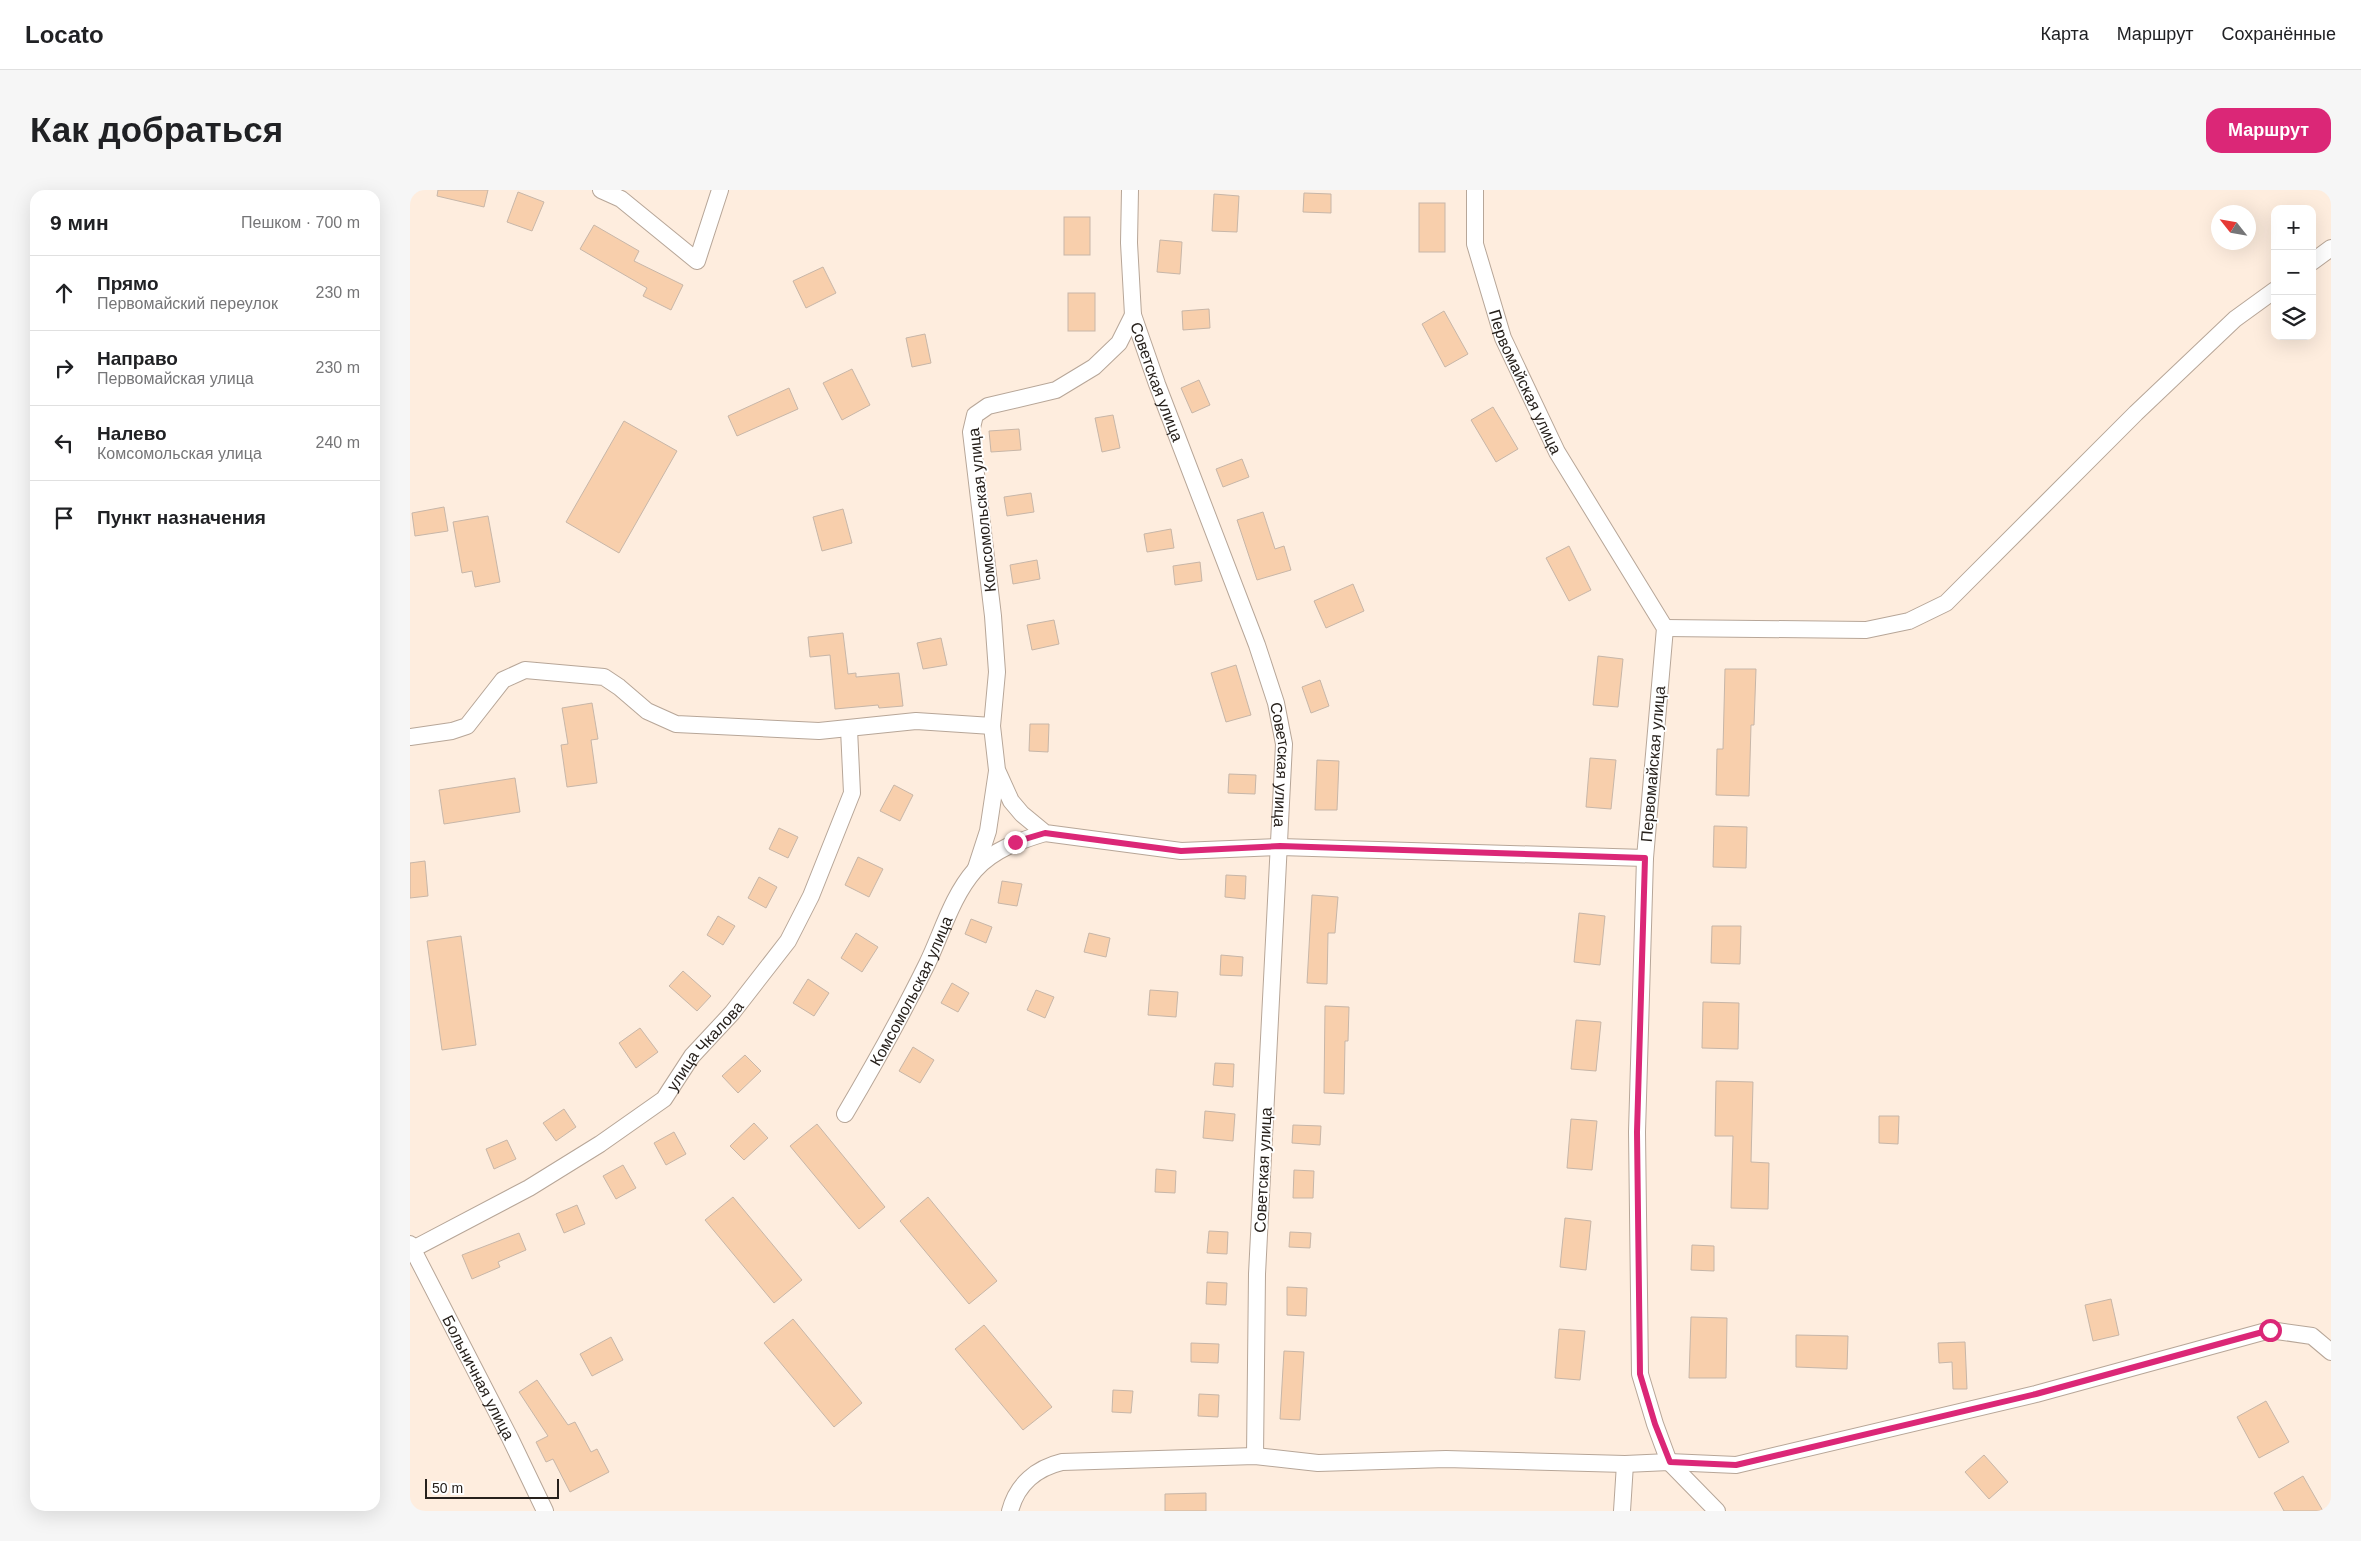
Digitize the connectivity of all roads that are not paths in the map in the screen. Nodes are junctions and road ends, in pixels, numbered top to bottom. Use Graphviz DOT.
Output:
graph roads {
  1 [pos="601,190"];
  2 [pos="720,190"];
  3 [pos="1130,190"];
  4 [pos="1474,190"];
  5 [pos="2331,248"];
  6 [pos="2316,259"];
  7 [pos="2271,293"];
  8 [pos="1133,315"];
  9 [pos="1665,628"];
  10 [pos="992,726"];
  11 [pos="849,729"];
  12 [pos="410,736"];
  13 [pos="997,770"];
  14 [pos="1045,833"];
  15 [pos="1280,846"];
  16 [pos="1645,858"];
  17 [pos="976,868"];
  18 [pos="845,1114"];
  19 [pos="412,1246"];
  20 [pos="2331,1352"];
  21 [pos="1255,1456"];
  22 [pos="1670,1462"];
  23 [pos="1626,1464"];
  24 [pos="545,1511"];
  25 [pos="1010,1511"];
  26 [pos="1622,1511"];
  27 [pos="1717,1511"];
  1 -- 2 [label="street"];
  3 -- 8 [label="street, Советская улица"];
  4 -- 9 [label="street, Первомайская улица"];
  5 -- 6 [label="street"];
  7 -- 9 [label="street"];
  8 -- 10 [label="street, Комсомольская улица"];
  8 -- 15 [label="street, Советская улица"];
  9 -- 16 [label="street, Первомайская улица"];
  10 -- 11 [label="street"];
  10 -- 13 [label="street, Комсомольская улица"];
  11 -- 12 [label="street"];
  11 -- 19 [label="street, улица Чкалова"];
  13 -- 14 [label="street, Комсомольская улица"];
  13 -- 17 [label="street, Комсомольская улица"];
  14 -- 15 [label="street, Комсомольская улица"];
  14 -- 17 [label="street, Комсомольская улица"];
  15 -- 16 [label="street, Комсомольская улица"];
  15 -- 21 [label="street, Советская улица"];
  16 -- 22 [label="street, Первомайская улица"];
  17 -- 18 [label="street, Комсомольская улица"];
  19 -- 24 [label="street, Больничная улица"];
  20 -- 22 [label="street"];
  21 -- 23 [label="street"];
  21 -- 25 [label="street"];
  22 -- 23 [label="street"];
  22 -- 27 [label="street, Первомайская улица"];
  23 -- 26 [label="street"];
}
